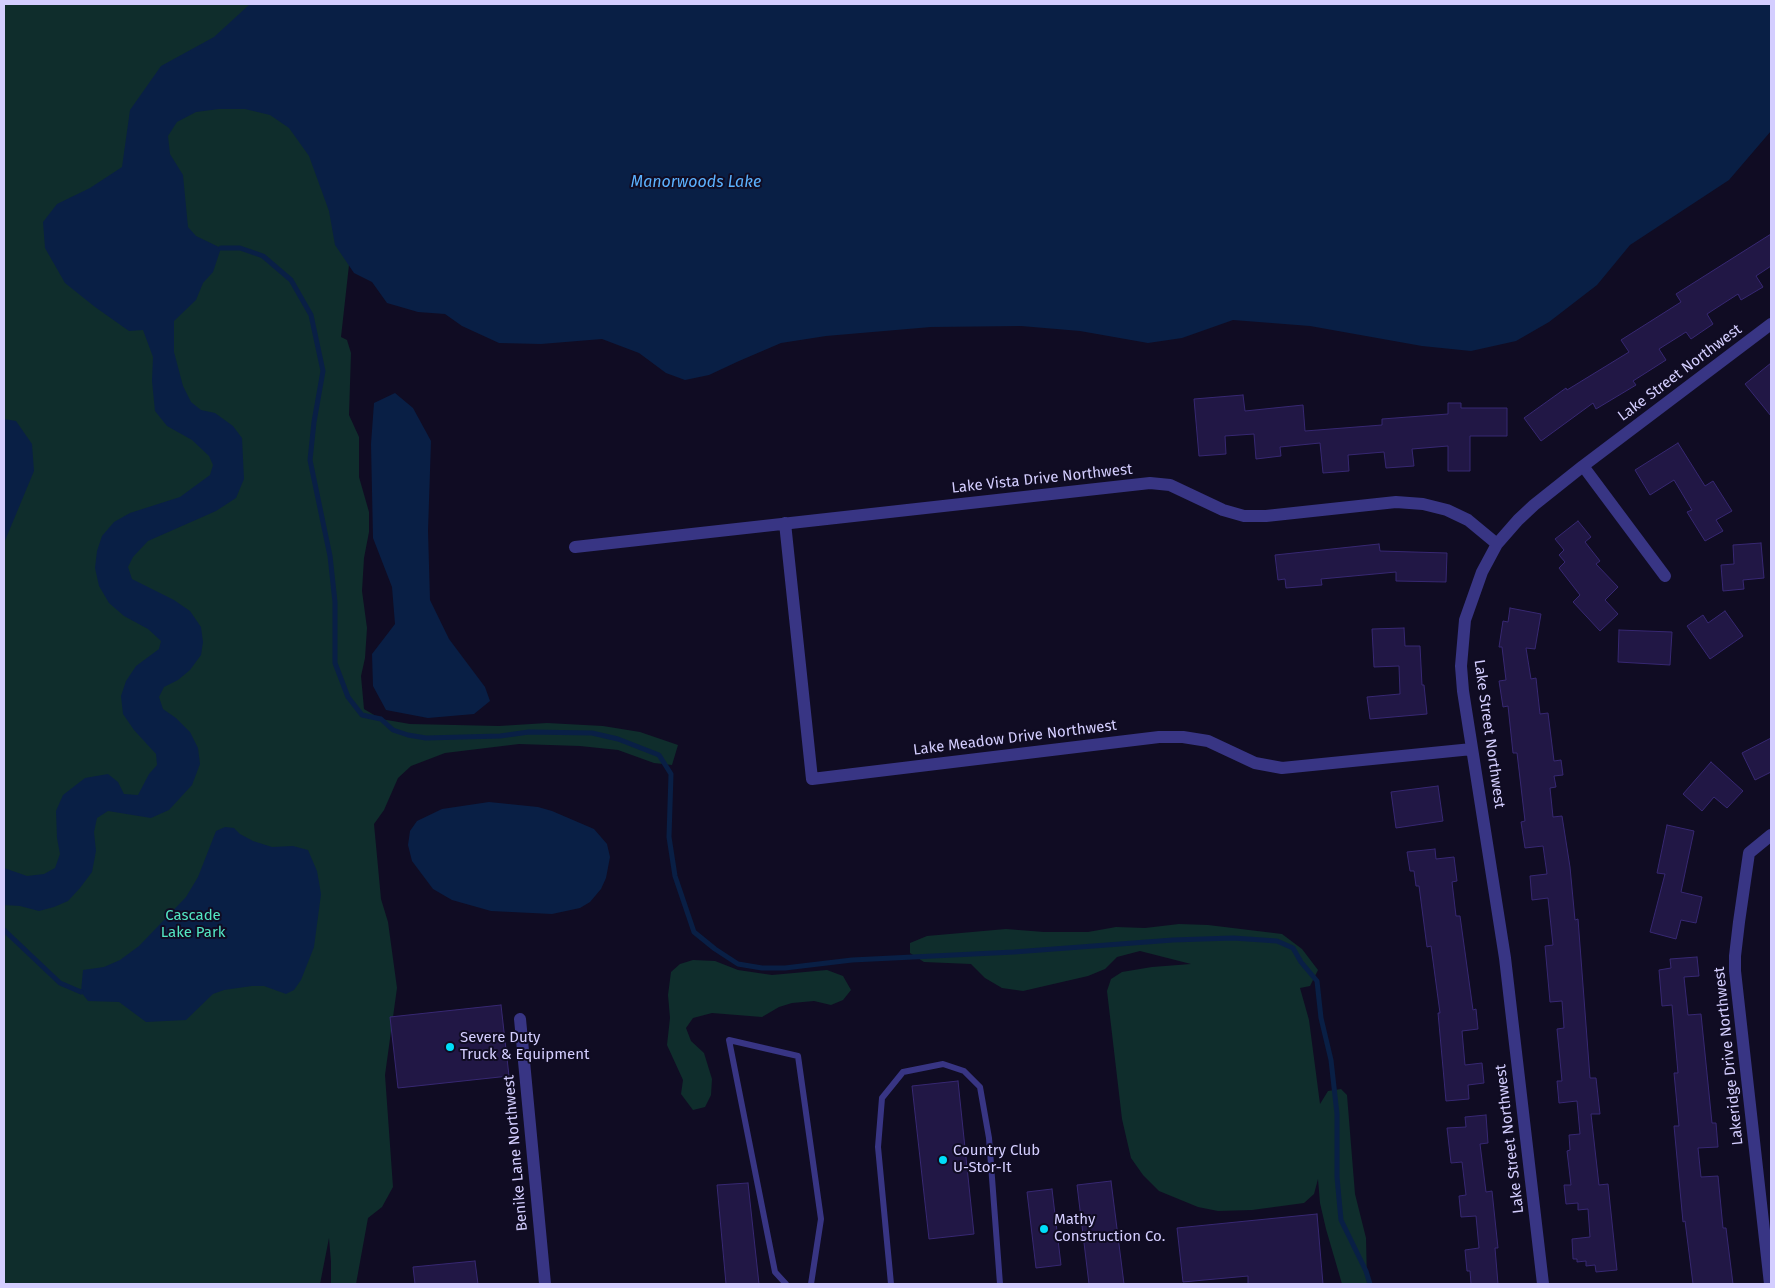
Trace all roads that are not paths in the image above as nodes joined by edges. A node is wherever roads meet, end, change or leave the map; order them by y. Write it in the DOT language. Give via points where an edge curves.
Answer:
graph roads {
  1 [pos="1771,324"];
  2 [pos="1584,466"];
  3 [pos="785,523"];
  4 [pos="1496,544"];
  5 [pos="575,546"];
  6 [pos="1664,576"];
  7 [pos="1472,749"];
  8 [pos="1771,835"];
  9 [pos="520,1020"];
  10 [pos="545,1284"];
  11 [pos="786,1284"];
  12 [pos="811,1284"];
  13 [pos="891,1284"];
  14 [pos="1000,1284"];
  15 [pos="1543,1284"];
  16 [pos="1770,1284"];
  1 -- 2 [label="street, Lake Street Northwest"];
  2 -- 4 [label="street, Lake Street Northwest" via="1534,505"];
  2 -- 6 [label="street"];
  3 -- 4 [label="street, Lake Vista Drive Northwest" via="1150,483 1170,485 1223,510 1244,516 1396,502 1423,504 1468,520"];
  3 -- 5 [label="street, Lake Vista Drive Northwest"];
  3 -- 7 [label="street, Lake Meadow Drive Northwest" via="812,779 1159,737 1208,741 1255,763 1282,768"];
  4 -- 7 [label="street, Lake Street Northwest" via="1474,592 1462,642 1463,691"];
  7 -- 15 [label="street, Lake Street Northwest" via="1505,958"];
  8 -- 16 [label="street, Lakeridge Drive Northwest" via="1749,853 1735,956"];
  9 -- 10 [label="street, Benike Lane Northwest"];
  11 -- 12 [label="lane" via="775,1272 729,1040 798,1056 821,1219"];
  13 -- 14 [label="lane" via="878,1147 882,1098 903,1072 943,1064 964,1071 980,1087 988,1138"];
}
